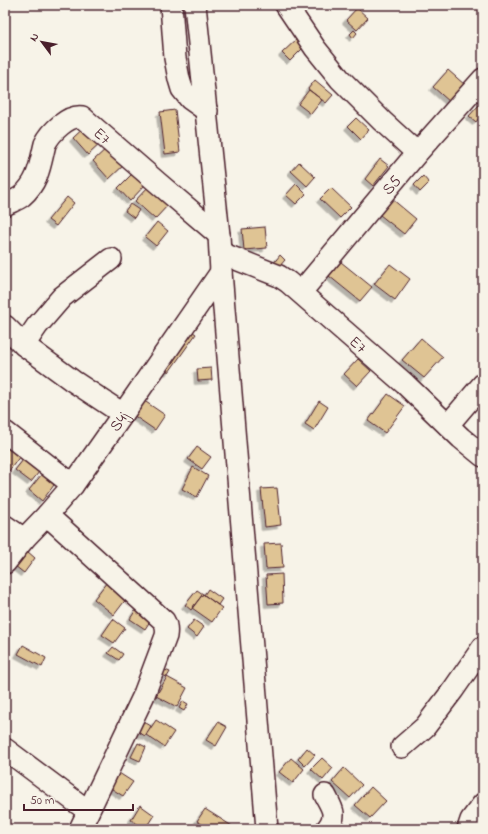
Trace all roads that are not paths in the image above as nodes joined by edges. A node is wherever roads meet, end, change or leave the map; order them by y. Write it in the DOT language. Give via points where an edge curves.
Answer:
graph roads {
  1 [pos="170,5"];
  2 [pos="196,5"];
  3 [pos="286,5"];
  4 [pos="483,79"];
  5 [pos="207,110"];
  6 [pos="417,153"];
  7 [pos="5,205"];
  8 [pos="220,253"];
  9 [pos="111,259"];
  10 [pos="300,292"];
  11 [pos="5,326"];
  12 [pos="24,345"];
  13 [pos="483,384"];
  14 [pos="123,414"];
  15 [pos="448,425"];
  16 [pos="5,432"];
  17 [pos="483,456"];
  18 [pos="72,485"];
  19 [pos="47,515"];
  20 [pos="5,526"];
  21 [pos="24,539"];
  22 [pos="5,563"];
  23 [pos="483,647"];
  24 [pos="402,747"];
  25 [pos="7,756"];
  26 [pos="325,795"];
  27 [pos="483,804"];
  28 [pos="84,820"];
  29 [pos="267,829"];
  30 [pos="327,829"];
  31 [pos="468,829"];
  1 -- 5 [label="street" via="175,58 182,89 190,99"];
  2 -- 5 [label="street"];
  3 -- 6 [label="street" via="340,80"];
  4 -- 6 [label="street, S5"];
  5 -- 8 [label="street"];
  6 -- 10 [label="street, S5"];
  7 -- 8 [label="street, E7" via="21,197 37,177 47,140 62,124 72,118 82,117 158,183"];
  8 -- 10 [label="street, E7" via="279,276"];
  8 -- 14 [label="street, S4j"];
  8 -- 29 [label="street"];
  9 -- 12 [label="street" via="62,297"];
  10 -- 15 [label="street, E7"];
  11 -- 12 [label="street"];
  12 -- 14 [label="street"];
  13 -- 15 [label="street"];
  14 -- 18 [label="street, S4j"];
  15 -- 17 [label="street, E7"];
  16 -- 18 [label="street"];
  18 -- 19 [label="street, S4j"];
  19 -- 21 [label="street, S4j"];
  19 -- 28 [label="street" via="164,621 167,629 142,697"];
  20 -- 21 [label="street"];
  21 -- 22 [label="street, S4j"];
  23 -- 24 [label="street" via="425,727"];
  25 -- 28 [label="street"];
  26 -- 30 [label="street" via="334,816"];
  27 -- 31 [label="street" via="471,820"];
}
